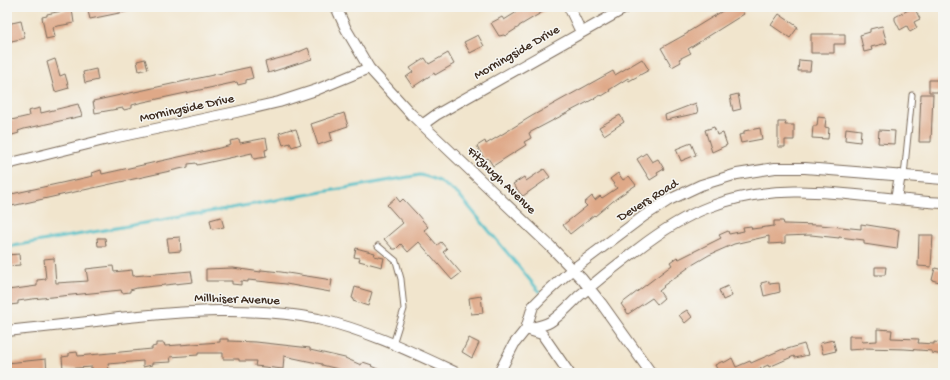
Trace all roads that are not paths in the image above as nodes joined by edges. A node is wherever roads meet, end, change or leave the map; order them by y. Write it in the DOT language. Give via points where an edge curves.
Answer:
graph roads {
  1 [pos="336,7"];
  2 [pos="569,7"];
  3 [pos="627,7"];
  4 [pos="581,32"];
  5 [pos="369,68"];
  6 [pos="912,95"];
  7 [pos="422,125"];
  8 [pos="7,164"];
  9 [pos="902,176"];
  10 [pos="943,179"];
  11 [pos="896,199"];
  12 [pos="943,203"];
  13 [pos="378,246"];
  14 [pos="573,270"];
  15 [pos="589,288"];
  16 [pos="526,330"];
  17 [pos="7,331"];
  18 [pos="394,344"];
  19 [pos="457,373"];
  20 [pos="499,373"];
  21 [pos="569,373"];
  22 [pos="651,373"];
  1 -- 5 [label="street, Fitzhugh Avenue"];
  2 -- 4 [label="street"];
  3 -- 4 [label="street, Morningside Drive"];
  4 -- 7 [label="street, Morningside Drive"];
  5 -- 7 [label="street, Fitzhugh Avenue"];
  5 -- 8 [label="street, Morningside Drive" via="279,102"];
  6 -- 9 [label="lane"];
  7 -- 14 [label="street, Fitzhugh Avenue"];
  9 -- 10 [label="street, Devers Road"];
  9 -- 11 [label="street"];
  9 -- 14 [label="street, Devers Road" via="805,168 763,170 724,177 669,200"];
  11 -- 12 [label="street"];
  11 -- 15 [label="street" via="803,191 753,194 729,200 688,216 662,231"];
  13 -- 18 [label="lane" via="396,261 401,279 404,309"];
  14 -- 15 [label="street, Fitzhugh Avenue"];
  14 -- 16 [label="street, Devers Road" via="533,306"];
  15 -- 16 [label="street" via="549,323"];
  15 -- 22 [label="street, Fitzhugh Avenue"];
  16 -- 20 [label="street, Devers Road" via="514,344"];
  16 -- 21 [label="street" via="542,334"];
  17 -- 18 [label="street, Millhiser Avenue" via="188,312 240,311 318,319 364,332"];
  18 -- 19 [label="street, Millhiser Avenue"];
}
